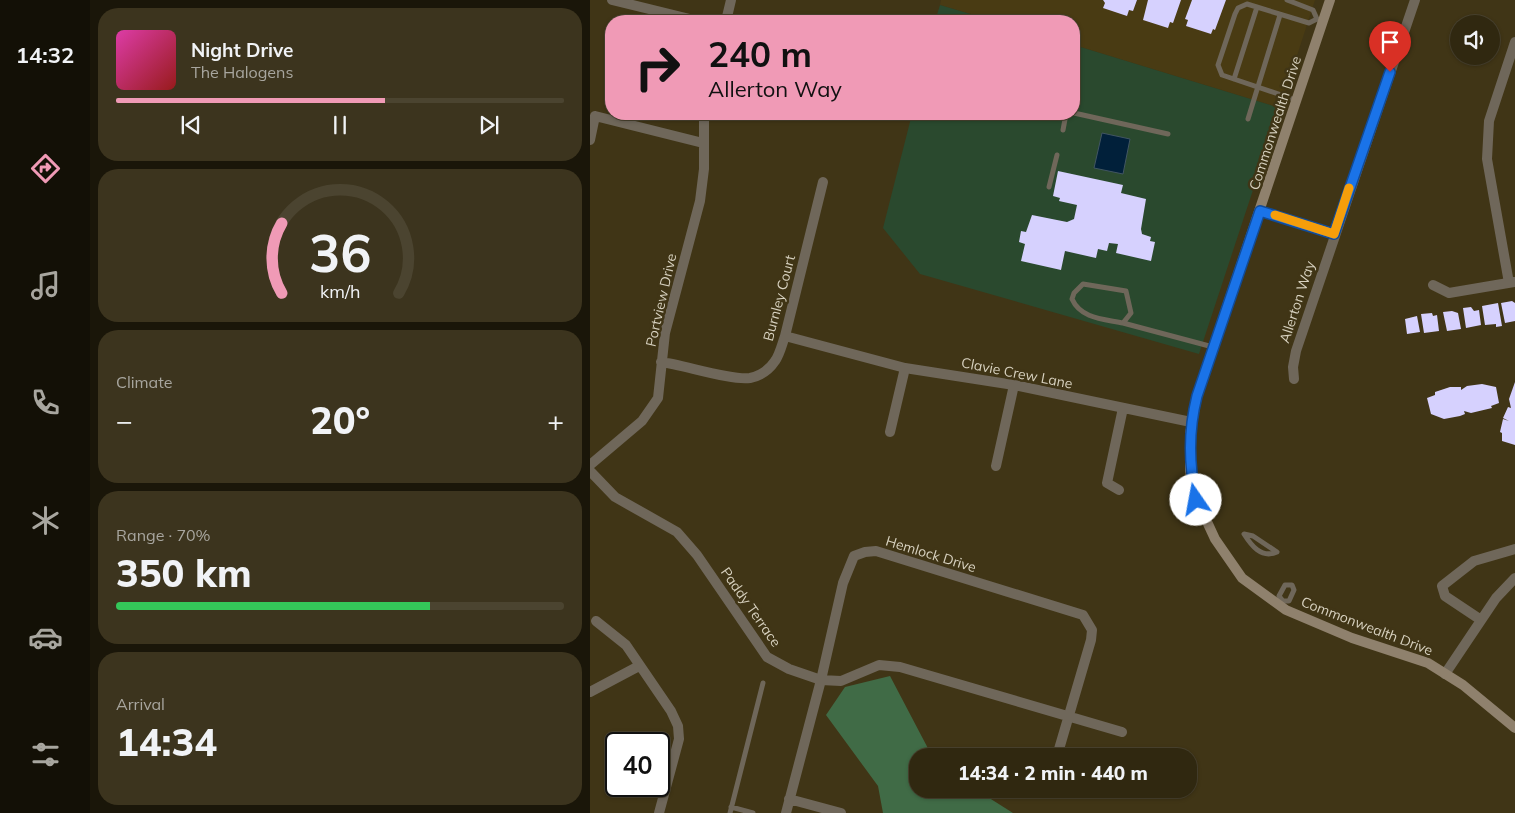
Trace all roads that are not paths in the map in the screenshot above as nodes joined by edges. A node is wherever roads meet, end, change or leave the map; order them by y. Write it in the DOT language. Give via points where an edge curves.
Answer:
graph roads {
  1 [pos="612,0"];
  2 [pos="731,0"];
  3 [pos="1287,0"];
  4 [pos="1330,0"];
  5 [pos="1415,0"];
  6 [pos="1257,7"];
  7 [pos="673,15"];
  8 [pos="727,15"];
  9 [pos="1280,15"];
  10 [pos="1320,20"];
  11 [pos="1515,42"];
  12 [pos="1234,78"];
  13 [pos="1257,87"];
  14 [pos="1297,100"];
  15 [pos="1080,114"];
  16 [pos="605,118"];
  17 [pos="1248,119"];
  18 [pos="611,120"];
  19 [pos="704,120"];
  20 [pos="1065,120"];
  21 [pos="1063,130"];
  22 [pos="1168,134"];
  23 [pos="590,140"];
  24 [pos="703,143"];
  25 [pos="1057,155"];
  26 [pos="823,182"];
  27 [pos="1050,187"];
  28 [pos="1260,211"];
  29 [pos="1334,234"];
  30 [pos="1512,282"];
  31 [pos="1433,285"];
  32 [pos="1123,323"];
  33 [pos="785,336"];
  34 [pos="1213,347"];
  35 [pos="661,362"];
  36 [pos="905,368"];
  37 [pos="1294,379"];
  38 [pos="1014,385"];
  39 [pos="1123,408"];
  40 [pos="1191,422"];
  41 [pos="890,432"];
  42 [pos="590,465"];
  43 [pos="996,466"];
  44 [pos="590,471"];
  45 [pos="1119,490"];
  46 [pos="1515,549"];
  47 [pos="1277,552"];
  48 [pos="1515,578"];
  49 [pos="596,620"];
  50 [pos="1481,620"];
  51 [pos="639,666"];
  52 [pos="1445,674"];
  53 [pos="821,680"];
  54 [pos="763,683"];
  55 [pos="590,692"];
  56 [pos="1068,717"];
  57 [pos="1515,728"];
  58 [pos="1122,732"];
  59 [pos="1059,748"];
  60 [pos="789,799"];
  61 [pos="730,810"];
  62 [pos="659,813"];
  63 [pos="753,813"];
  64 [pos="786,813"];
  65 [pos="841,813"];
  1 -- 7 [label="street"];
  2 -- 8 [label="street"];
  3 -- 10 [label="lane" via="1313,10"];
  4 -- 10 [label="street, Commonwealth Drive"];
  5 -- 29 [label="street, Allerton Way"];
  6 -- 9 [label="lane"];
  6 -- 12 [label="lane"];
  6 -- 12 [label="lane" via="1247,4 1238,8 1220,56 1218,65 1222,75"];
  9 -- 10 [label="lane" via="1309,23"];
  9 -- 13 [label="lane"];
  10 -- 14 [label="street, Commonwealth Drive"];
  11 -- 30 [label="street" via="1489,121 1487,159"];
  12 -- 13 [label="lane"];
  13 -- 14 [label="lane"];
  13 -- 17 [label="lane"];
  14 -- 28 [label="street, Commonwealth Drive"];
  15 -- 22 [label="lane"];
  16 -- 23 [label="street" via="595,116"];
  18 -- 24 [label="street"];
  19 -- 24 [label="street, Portview Drive"];
  20 -- 21 [label="lane"];
  24 -- 35 [label="street, Portview Drive" via="700,201 665,333"];
  25 -- 27 [label="lane"];
  26 -- 33 [label="street, Burnley Court"];
  28 -- 29 [label="street"];
  28 -- 34 [label="street, Commonwealth Drive"];
  29 -- 37 [label="street, Allerton Way" via="1296,351"];
  30 -- 31 [label="street" via="1449,293"];
  32 -- 32 [label="lane" via="1084,314 1076,309 1072,299 1074,293 1083,284 1126,291 1131,313"];
  32 -- 34 [label="lane"];
  33 -- 35 [label="street, Burnley Court" via="776,360 760,375 751,378 741,379"];
  33 -- 36 [label="street, Clavie Crew Lane"];
  34 -- 40 [label="street, Commonwealth Drive"];
  35 -- 42 [label="street, Portview Drive" via="658,398 652,410"];
  36 -- 38 [label="street, Clavie Crew Lane"];
  36 -- 41 [label="street"];
  38 -- 39 [label="street, Clavie Crew Lane"];
  38 -- 43 [label="street"];
  39 -- 40 [label="street, Clavie Crew Lane"];
  39 -- 45 [label="street" via="1107,482"];
  40 -- 52 [label="street, Commonwealth Drive" via="1190,471 1200,508 1215,539 1242,578 1282,604 1352,638 1428,663"];
  44 -- 53 [label="street, Paddy Terrace" via="615,497 677,532 698,555 767,657"];
  46 -- 50 [label="street" via="1468,563 1442,586 1445,596"];
  47 -- 47 [label="lane" via="1253,536 1244,534 1253,548 1264,553"];
  48 -- 50 [label="street"];
  49 -- 51 [label="street" via="626,645"];
  50 -- 52 [label="street"];
  51 -- 55 [label="street"];
  51 -- 62 [label="street" via="678,726 679,739"];
  52 -- 57 [label="street, Commonwealth Drive"];
  53 -- 56 [label="street, Paddy Terrace" via="841,681 879,665 900,667"];
  53 -- 56 [label="street, Hemlock Drive" via="850,562 854,556 876,552 1084,616 1092,630 1091,640"];
  53 -- 60 [label="street, Hemlock Drive"];
  54 -- 61 [label="lane"];
  56 -- 58 [label="street, Paddy Terrace"];
  56 -- 59 [label="street, Hemlock Drive"];
  60 -- 64 [label="street, Hemlock Drive"];
  60 -- 65 [label="street"];
  61 -- 63 [label="lane"];
}
